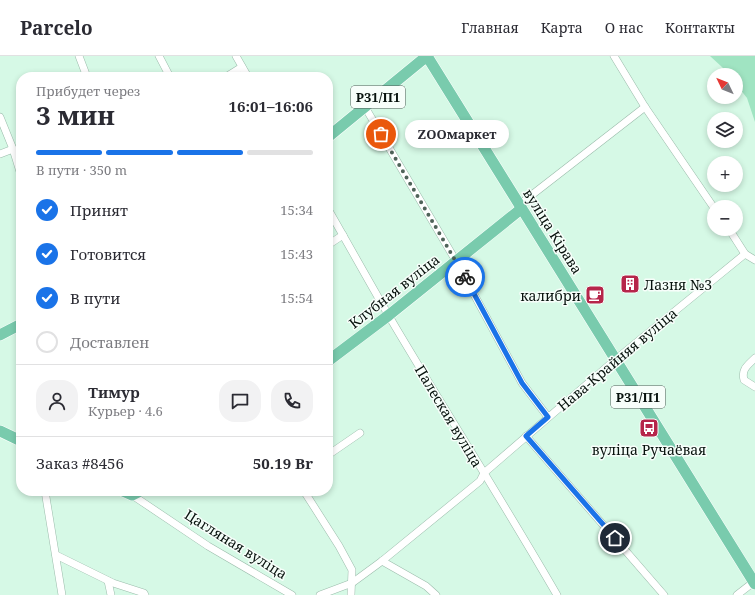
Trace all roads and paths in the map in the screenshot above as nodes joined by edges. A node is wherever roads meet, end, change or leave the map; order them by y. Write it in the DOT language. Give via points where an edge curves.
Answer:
graph roads {
  1 [pos="79,56"];
  2 [pos="159,56"];
  3 [pos="236,56"];
  4 [pos="428,56"];
  5 [pos="614,56"];
  6 [pos="242,67"];
  7 [pos="85,72"];
  8 [pos="167,72"];
  9 [pos="234,72"];
  10 [pos="245,72"];
  11 [pos="365,107"];
  12 [pos="646,107"];
  13 [pos="0,117"];
  14 [pos="333,133"];
  15 [pos="13,149"];
  16 [pos="0,154"];
  17 [pos="16,159"];
  18 [pos="709,200"];
  19 [pos="521,209"];
  20 [pos="333,218"];
  21 [pos="343,235"];
  22 [pos="733,236"];
  23 [pos="333,242"];
  24 [pos="745,254"];
  25 [pos="755,260"];
  26 [pos="456,261"];
  27 [pos="389,315"];
  28 [pos="16,327"];
  29 [pos="0,335"];
  30 [pos="333,357"];
  31 [pos="755,358"];
  32 [pos="615,360"];
  33 [pos="755,386"];
  34 [pos="548,417"];
  35 [pos="0,431"];
  36 [pos="360,433"];
  37 [pos="526,436"];
  38 [pos="16,439"];
  39 [pos="333,452"];
  40 [pos="484,474"];
  41 [pos="46,496"];
  42 [pos="138,496"];
  43 [pos="307,496"];
  44 [pos="56,555"];
  45 [pos="382,561"];
  46 [pos="108,581"];
  47 [pos="755,582"];
  48 [pos="352,583"];
  49 [pos="62,595"];
  50 [pos="111,595"];
  51 [pos="145,595"];
  52 [pos="292,595"];
  53 [pos="320,595"];
  54 [pos="352,595"];
  55 [pos="436,595"];
  56 [pos="557,595"];
  57 [pos="664,595"];
  58 [pos="737,595"];
  1 -- 7 [label="street"];
  2 -- 8 [label="street"];
  3 -- 6 [label="street"];
  4 -- 11 [label="main road, Р31/П1"];
  4 -- 19 [label="main road, вуліца Кірава / Р31/П1"];
  5 -- 12 [label="street"];
  6 -- 9 [label="street"];
  6 -- 10 [label="street"];
  11 -- 14 [label="main road, Р31/П1"];
  11 -- 26 [label="street"];
  12 -- 18 [label="street"];
  12 -- 19 [label="street, Клубная вуліца" via="524,201"];
  13 -- 15 [label="street"];
  15 -- 16 [label="street"];
  15 -- 17 [label="street"];
  19 -- 26 [label="main road, Клубная вуліца"];
  19 -- 32 [label="main road, вуліца Кірава / Р31/П1"];
  20 -- 21 [label="street, Палеская вуліца"];
  21 -- 23 [label="street"];
  21 -- 27 [label="street, Палеская вуліца"];
  22 -- 24 [label="street"];
  24 -- 25 [label="street"];
  24 -- 32 [label="street, Нава-Крайняя вуліца"];
  26 -- 27 [label="main road, Клубная вуліца"];
  26 -- 34 [label="street" via="522,383"];
  27 -- 30 [label="main road, Клубная вуліца"];
  27 -- 40 [label="street, Палеская вуліца"];
  28 -- 29 [label="main road"];
  31 -- 33 [label="street" via="745,368 743,376 744,380"];
  32 -- 34 [label="street, Нава-Крайняя вуліца"];
  32 -- 47 [label="main road, вуліца Кірава / Р31/П1"];
  34 -- 37 [label="street, Нава-Крайняя вуліца"];
  35 -- 38 [label="main road"];
  36 -- 39 [label="street"];
  37 -- 40 [label="street, Нава-Крайняя вуліца"];
  37 -- 57 [label="street"];
  40 -- 45 [label="street, Нава-Крайняя вуліца" via="480,481"];
  40 -- 56 [label="street, Палеская вуліца"];
  41 -- 44 [label="street"];
  42 -- 52 [label="street, Цагляная вуліца" via="208,546"];
  43 -- 48 [label="street" via="352,570"];
  44 -- 46 [label="street"];
  44 -- 49 [label="street"];
  45 -- 48 [label="street, Нава-Крайняя вуліца"];
  45 -- 55 [label="street" via="426,586"];
  46 -- 50 [label="street"];
  46 -- 51 [label="street"];
  47 -- 58 [label="street"];
  48 -- 53 [label="street, Нава-Крайняя вуліца"];
  48 -- 54 [label="street"];
}
